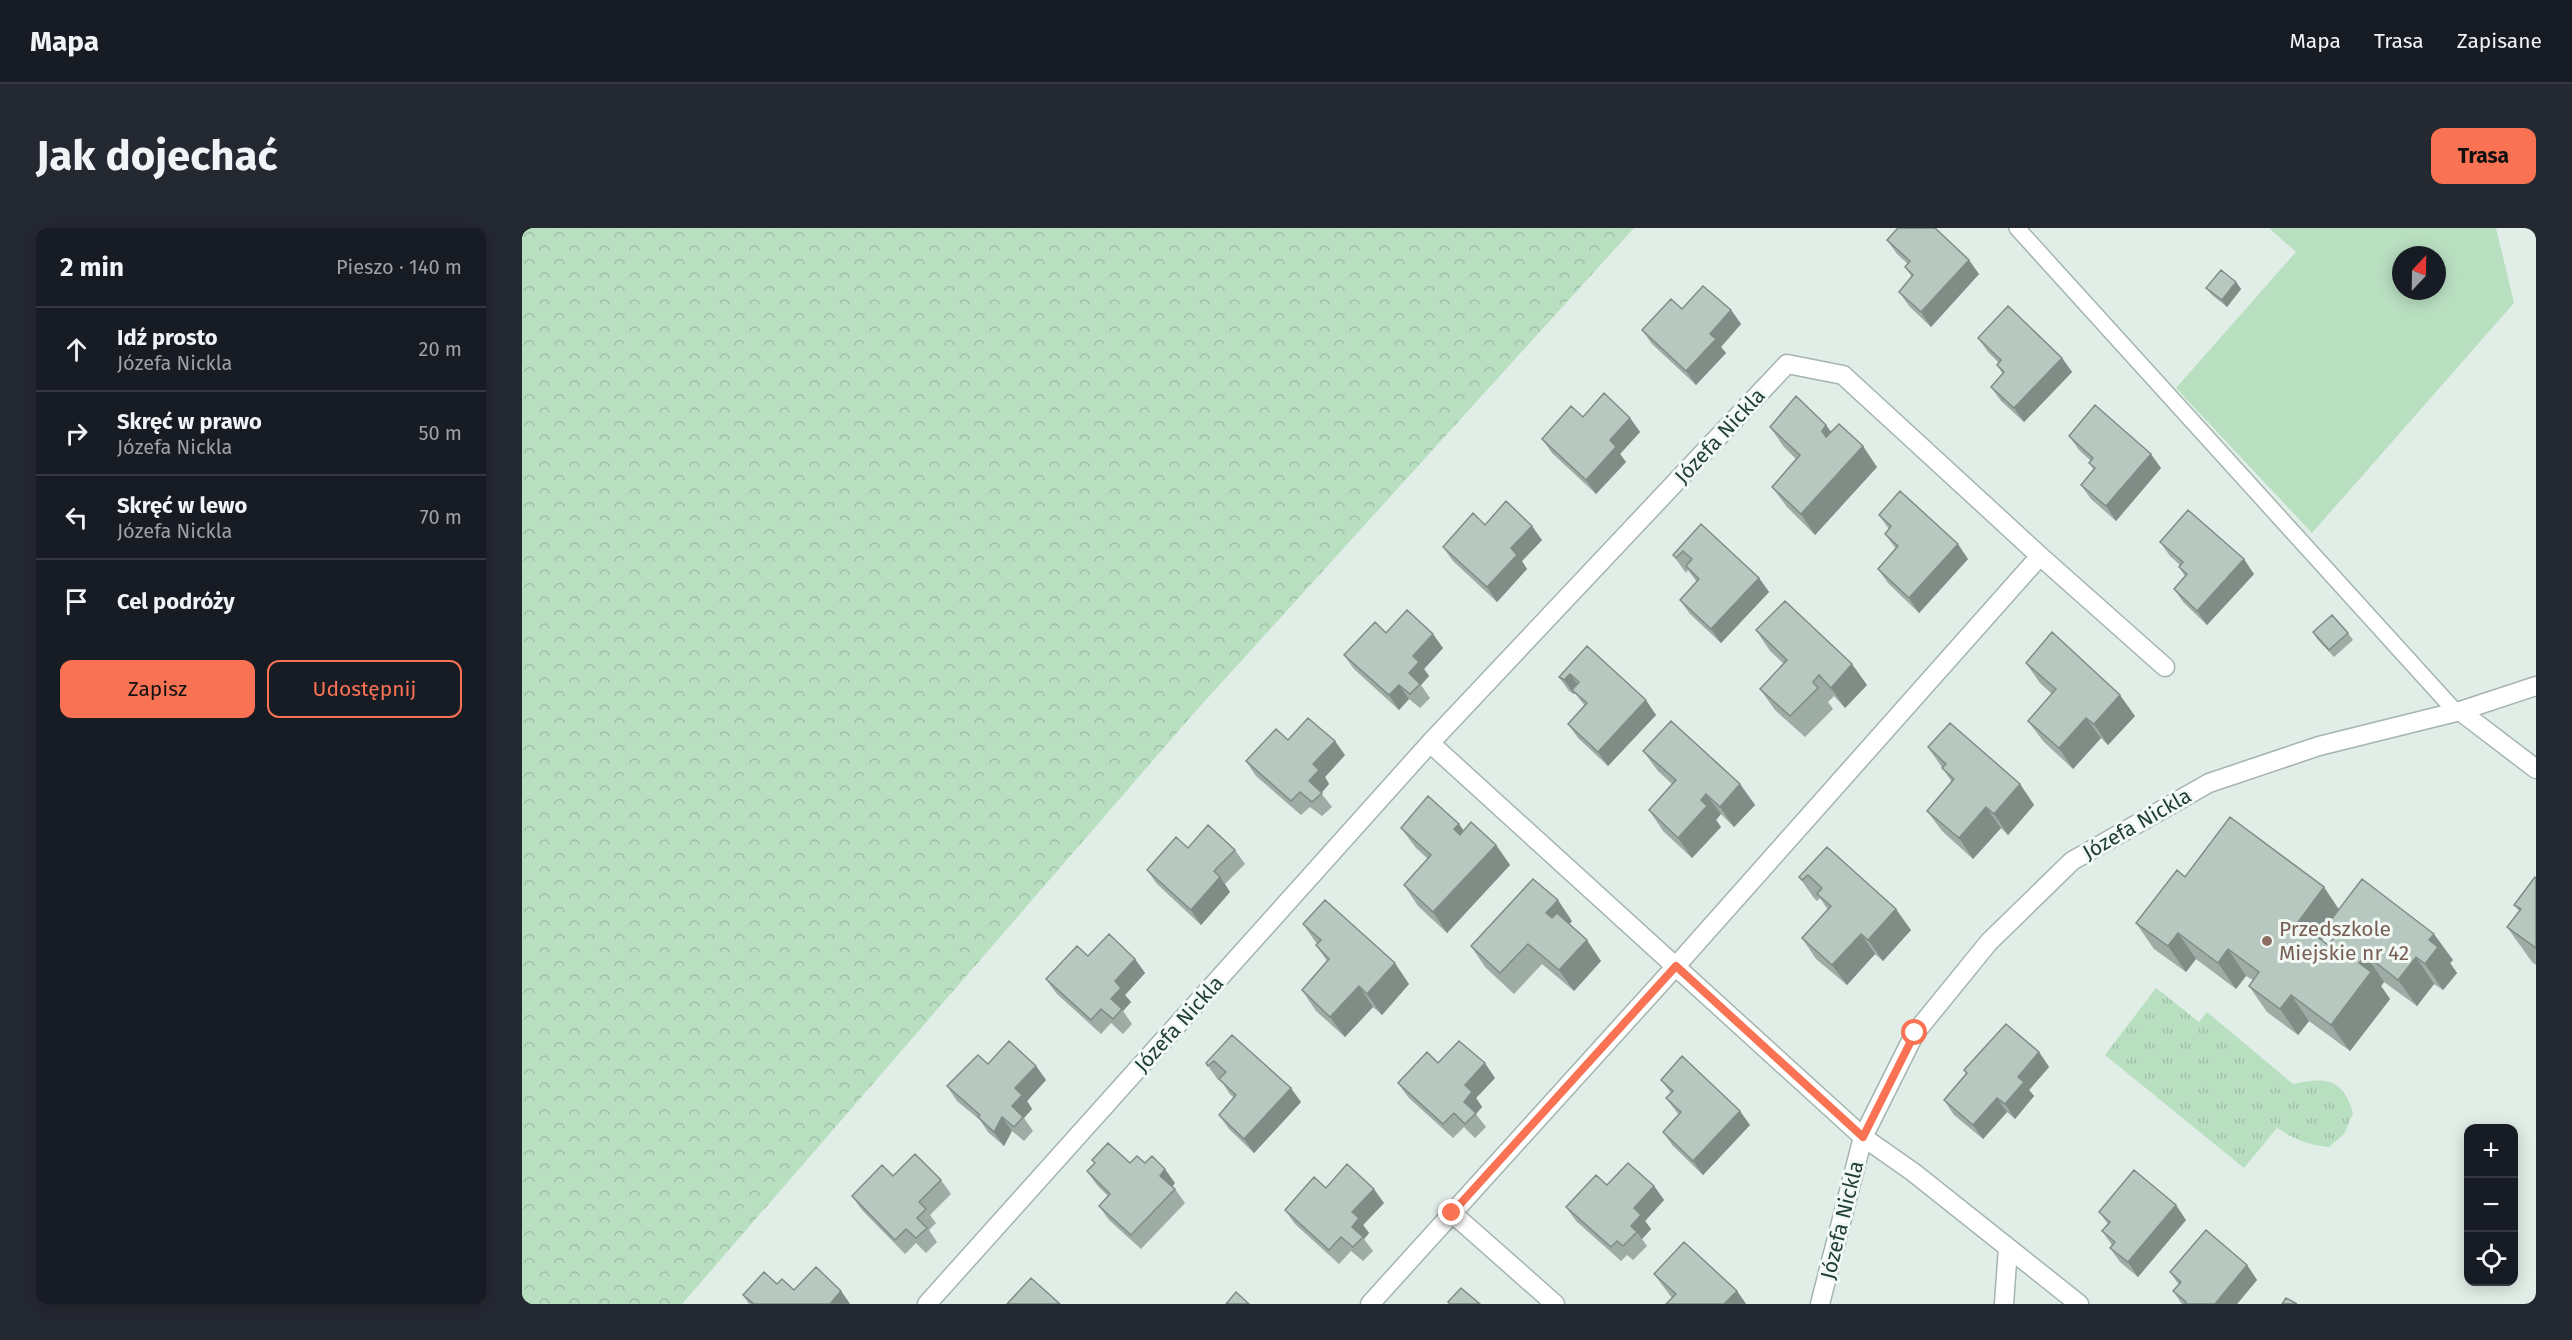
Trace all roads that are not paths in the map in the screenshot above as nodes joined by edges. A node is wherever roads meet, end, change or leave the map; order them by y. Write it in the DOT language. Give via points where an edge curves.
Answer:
graph roads {
  1 [pos="2017,228"];
  2 [pos="2040,556"];
  3 [pos="2165,667"];
  4 [pos="2536,686"];
  5 [pos="2458,711"];
  6 [pos="1430,743"];
  7 [pos="2536,769"];
  8 [pos="1676,966"];
  9 [pos="1863,1137"];
  10 [pos="1452,1213"];
  11 [pos="2008,1248"];
  12 [pos="927,1304"];
  13 [pos="1370,1304"];
  14 [pos="1555,1304"];
  15 [pos="1820,1304"];
  16 [pos="2004,1304"];
  17 [pos="2079,1304"];
  1 -- 5 [label="lane"];
  2 -- 3 [label="street, Józefa Nickla"];
  2 -- 6 [label="street, Józefa Nickla" via="1844,375 1787,364"];
  2 -- 8 [label="street"];
  4 -- 5 [label="street, Józefa Nickla"];
  5 -- 7 [label="street"];
  5 -- 9 [label="street, Józefa Nickla" via="2319,746 2209,783 2072,861 1989,942 1915,1033"];
  6 -- 8 [label="street, Józefa Nickla"];
  6 -- 12 [label="street, Józefa Nickla"];
  8 -- 9 [label="street, Józefa Nickla"];
  8 -- 10 [label="street"];
  9 -- 11 [label="street, Józefa Nickla"];
  9 -- 15 [label="street, Józefa Nickla"];
  10 -- 13 [label="street"];
  10 -- 14 [label="street"];
  11 -- 16 [label="street"];
  11 -- 17 [label="street, Józefa Nickla"];
}
